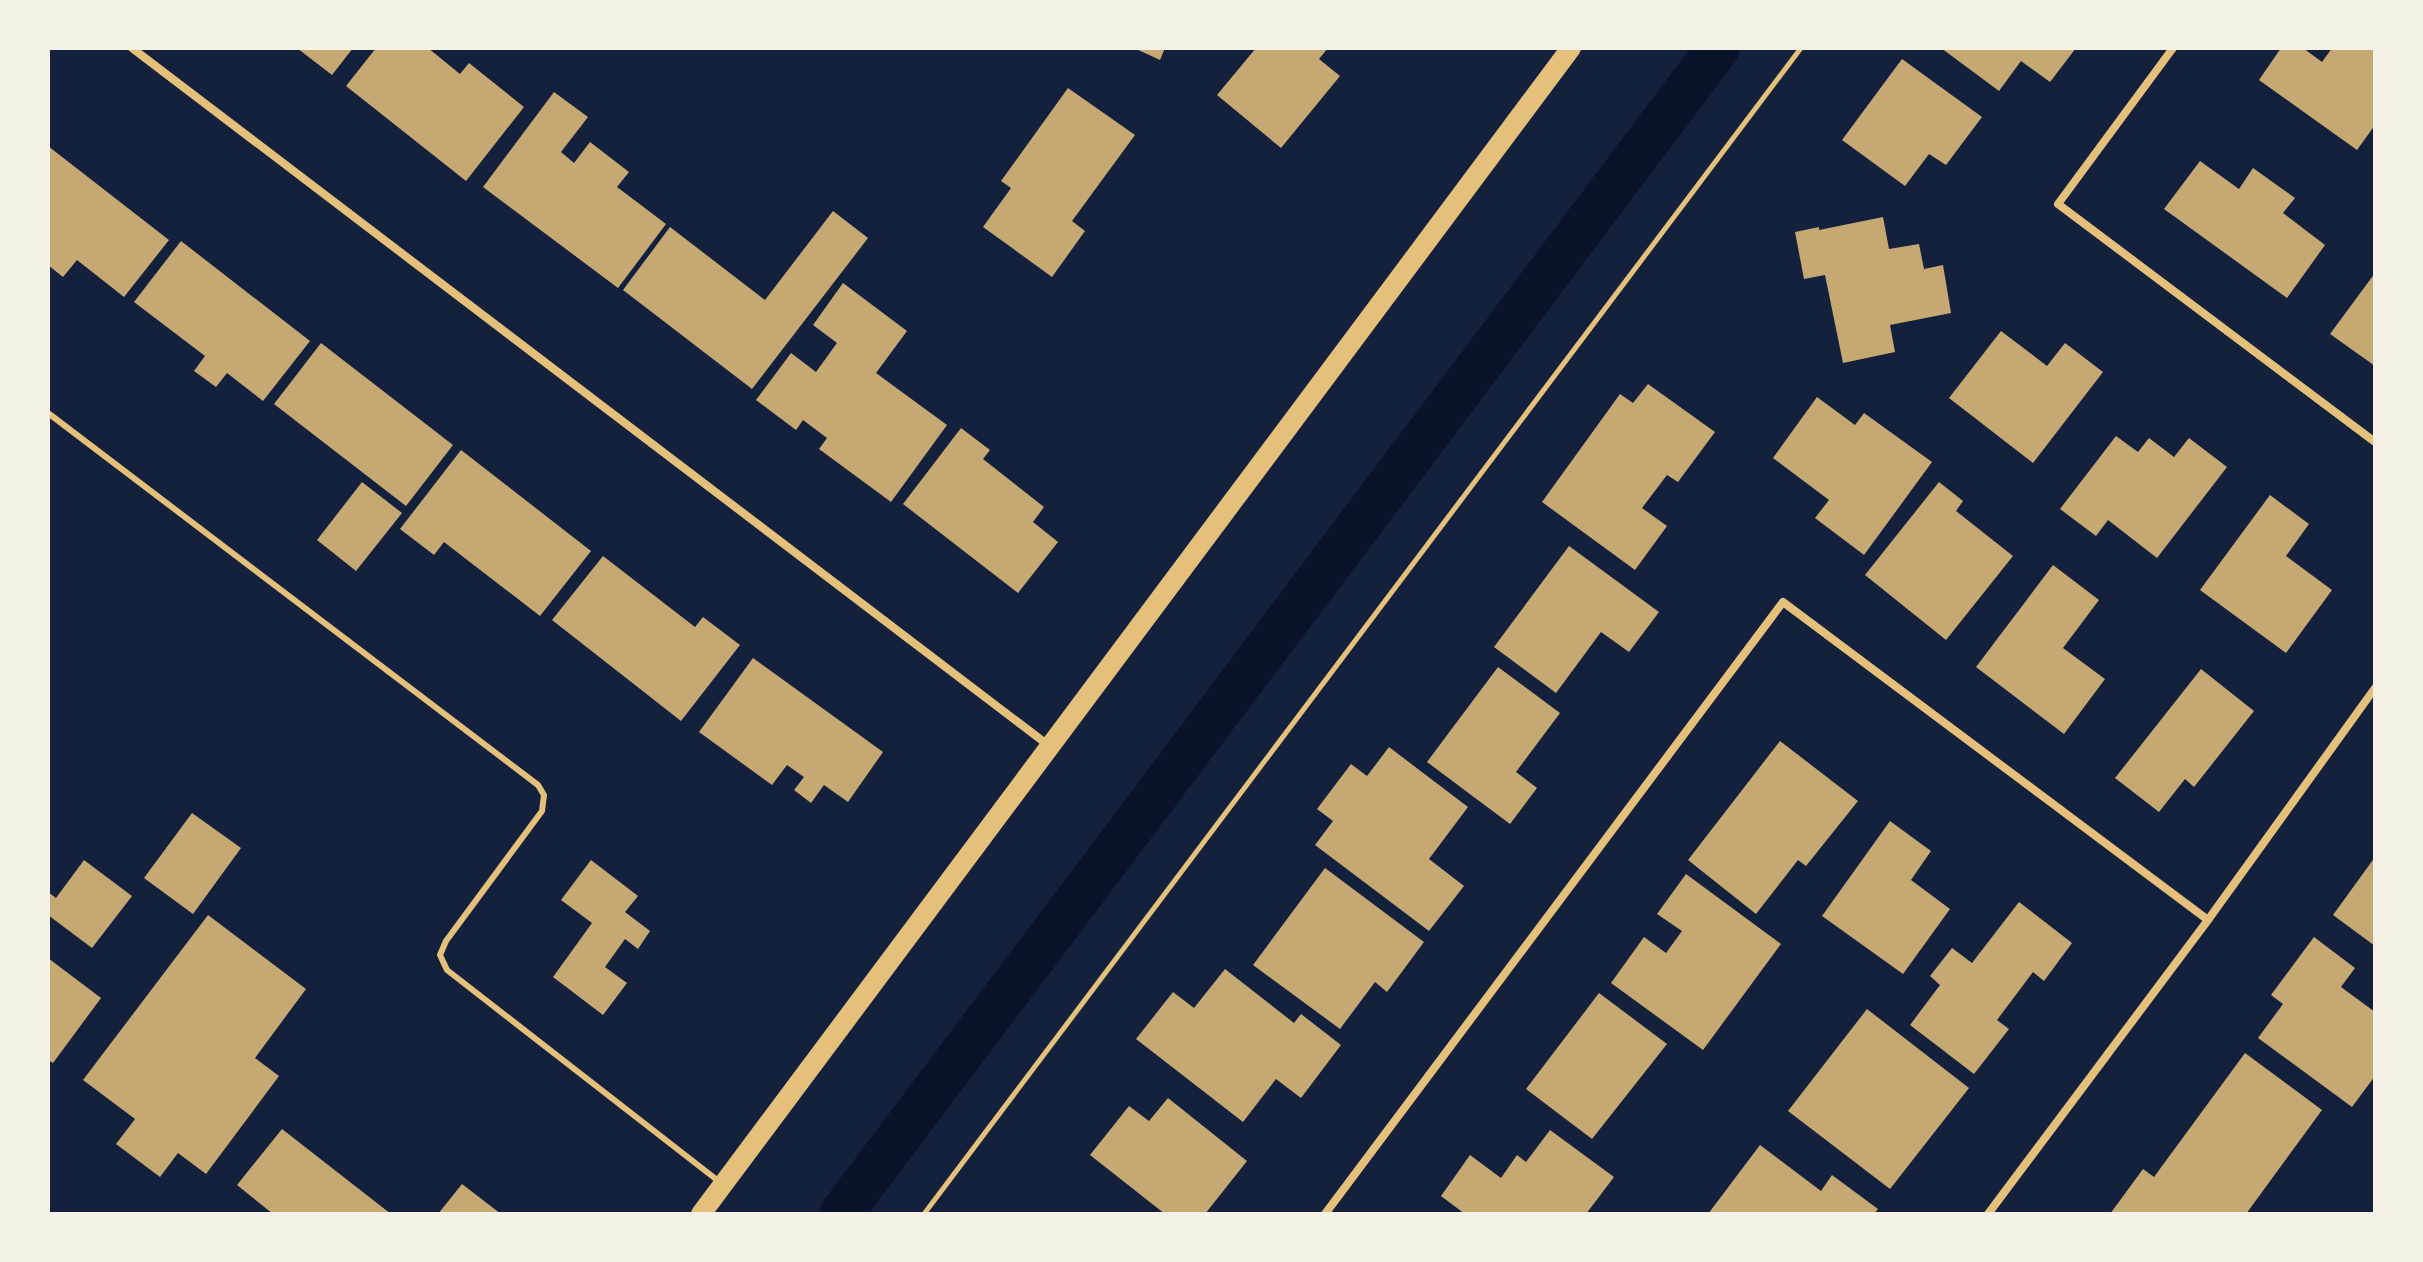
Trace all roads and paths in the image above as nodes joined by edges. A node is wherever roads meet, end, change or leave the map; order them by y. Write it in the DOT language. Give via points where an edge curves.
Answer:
graph roads {
  1 [pos="132,48"];
  2 [pos="1571,48"];
  3 [pos="1801,48"];
  4 [pos="2173,48"];
  5 [pos="48,413"];
  6 [pos="2375,442"];
  7 [pos="2375,688"];
  8 [pos="1050,747"];
  9 [pos="2208,920"];
  10 [pos="723,1185"];
  11 [pos="701,1214"];
  12 [pos="924,1214"];
  13 [pos="1325,1214"];
  14 [pos="1988,1214"];
  1 -- 8 [label="street"];
  2 -- 8 [label="main road"];
  3 -- 12 [label="path"];
  4 -- 6 [label="street" via="2058,204"];
  5 -- 10 [label="lane" via="538,785 544,795 542,811 440,955 447,970"];
  7 -- 9 [label="street"];
  8 -- 10 [label="main road"];
  9 -- 13 [label="street" via="1783,602"];
  9 -- 14 [label="street"];
  10 -- 11 [label="main road"];
}
